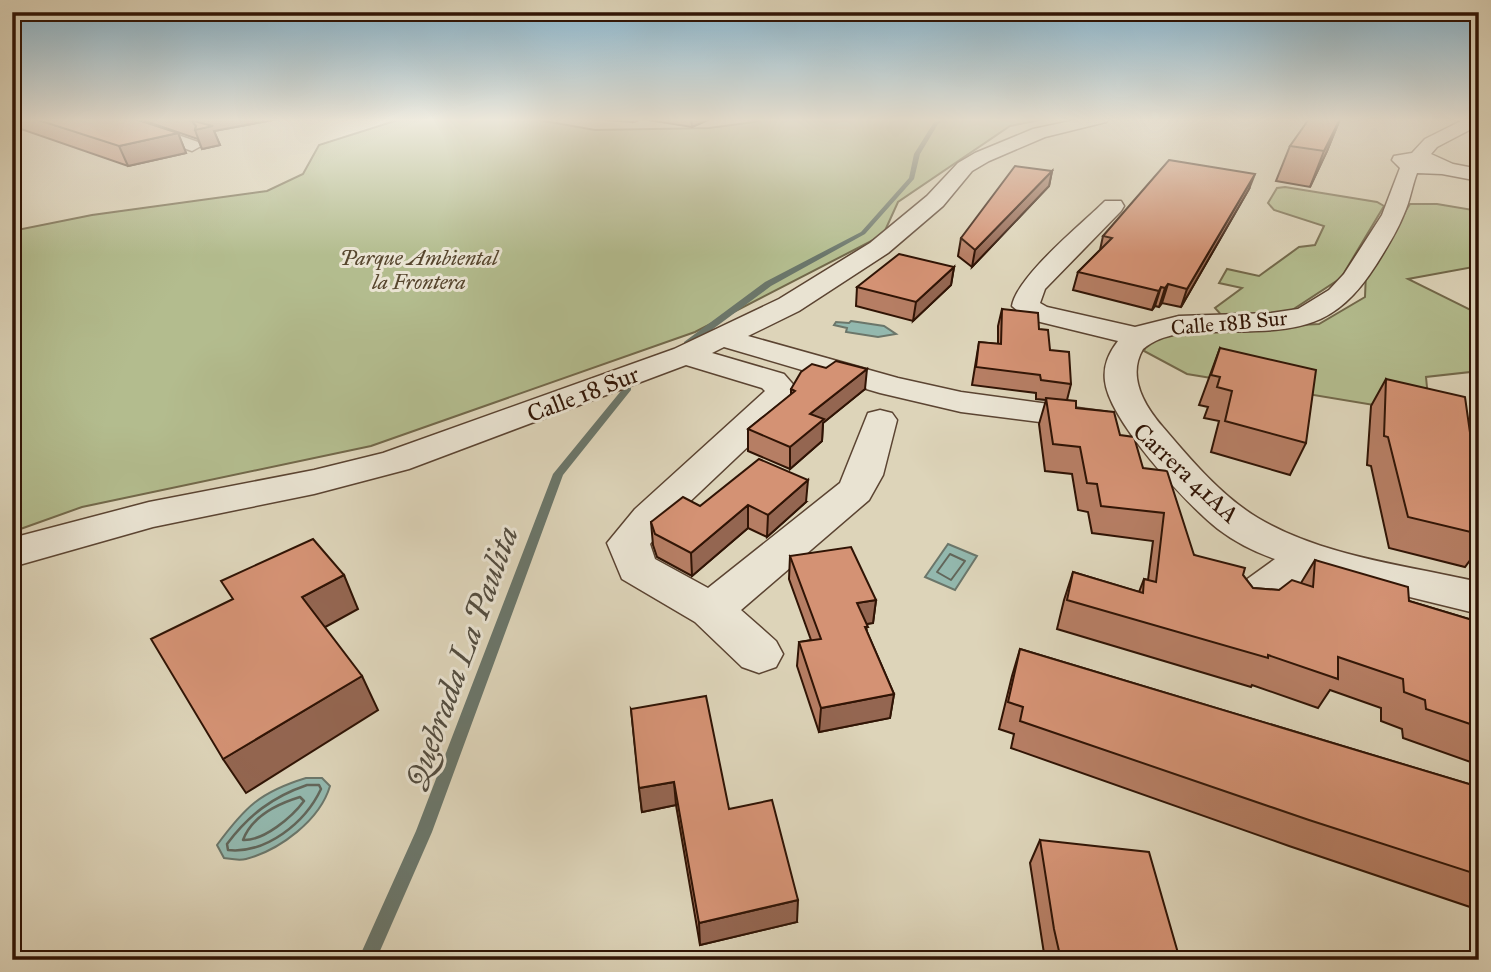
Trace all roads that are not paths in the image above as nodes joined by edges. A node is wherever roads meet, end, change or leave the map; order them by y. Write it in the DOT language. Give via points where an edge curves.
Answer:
graph roads {
  1 [pos="969,164"];
  2 [pos="1413,164"];
  3 [pos="1444,164"];
  4 [pos="1479,175"];
  5 [pos="1113,206"];
  6 [pos="1139,337"];
  7 [pos="724,338"];
  8 [pos="685,355"];
  9 [pos="1136,419"];
  10 [pos="880,420"];
  11 [pos="12,553"];
  12 [pos="1311,557"];
  13 [pos="1479,597"];
  14 [pos="1254,602"];
  15 [pos="711,610"];
  16 [pos="759,654"];
  1 -- 7 [label="street, Calle 18 Sur" via="879,248 789,305"];
  2 -- 6 [label="street, Calle 18B Sur" via="1393,214 1353,282 1332,304 1279,321 1191,324"];
  3 -- 4 [label="street" via="1443,168"];
  5 -- 6 [label="street" via="1033,286 1026,306 1038,313"];
  6 -- 9 [label="street, Calle 18B Sur" via="1125,353 1119,384"];
  7 -- 8 [label="street, Calle 18 Sur"];
  7 -- 9 [label="street, Carrera 41AA" via="961,401 1082,419"];
  8 -- 11 [label="street, Calle 18 Sur" via="396,461 149,515"];
  8 -- 15 [label="street" via="773,381 782,390 779,399 649,518 628,543 637,568"];
  9 -- 12 [label="street, Carrera 41AA" via="1220,509 1253,533"];
  10 -- 15 [label="street" via="855,491"];
  12 -- 13 [label="street, Carrera 41AA"];
  12 -- 14 [label="street" via="1274,580"];
  15 -- 16 [label="street"];
}
